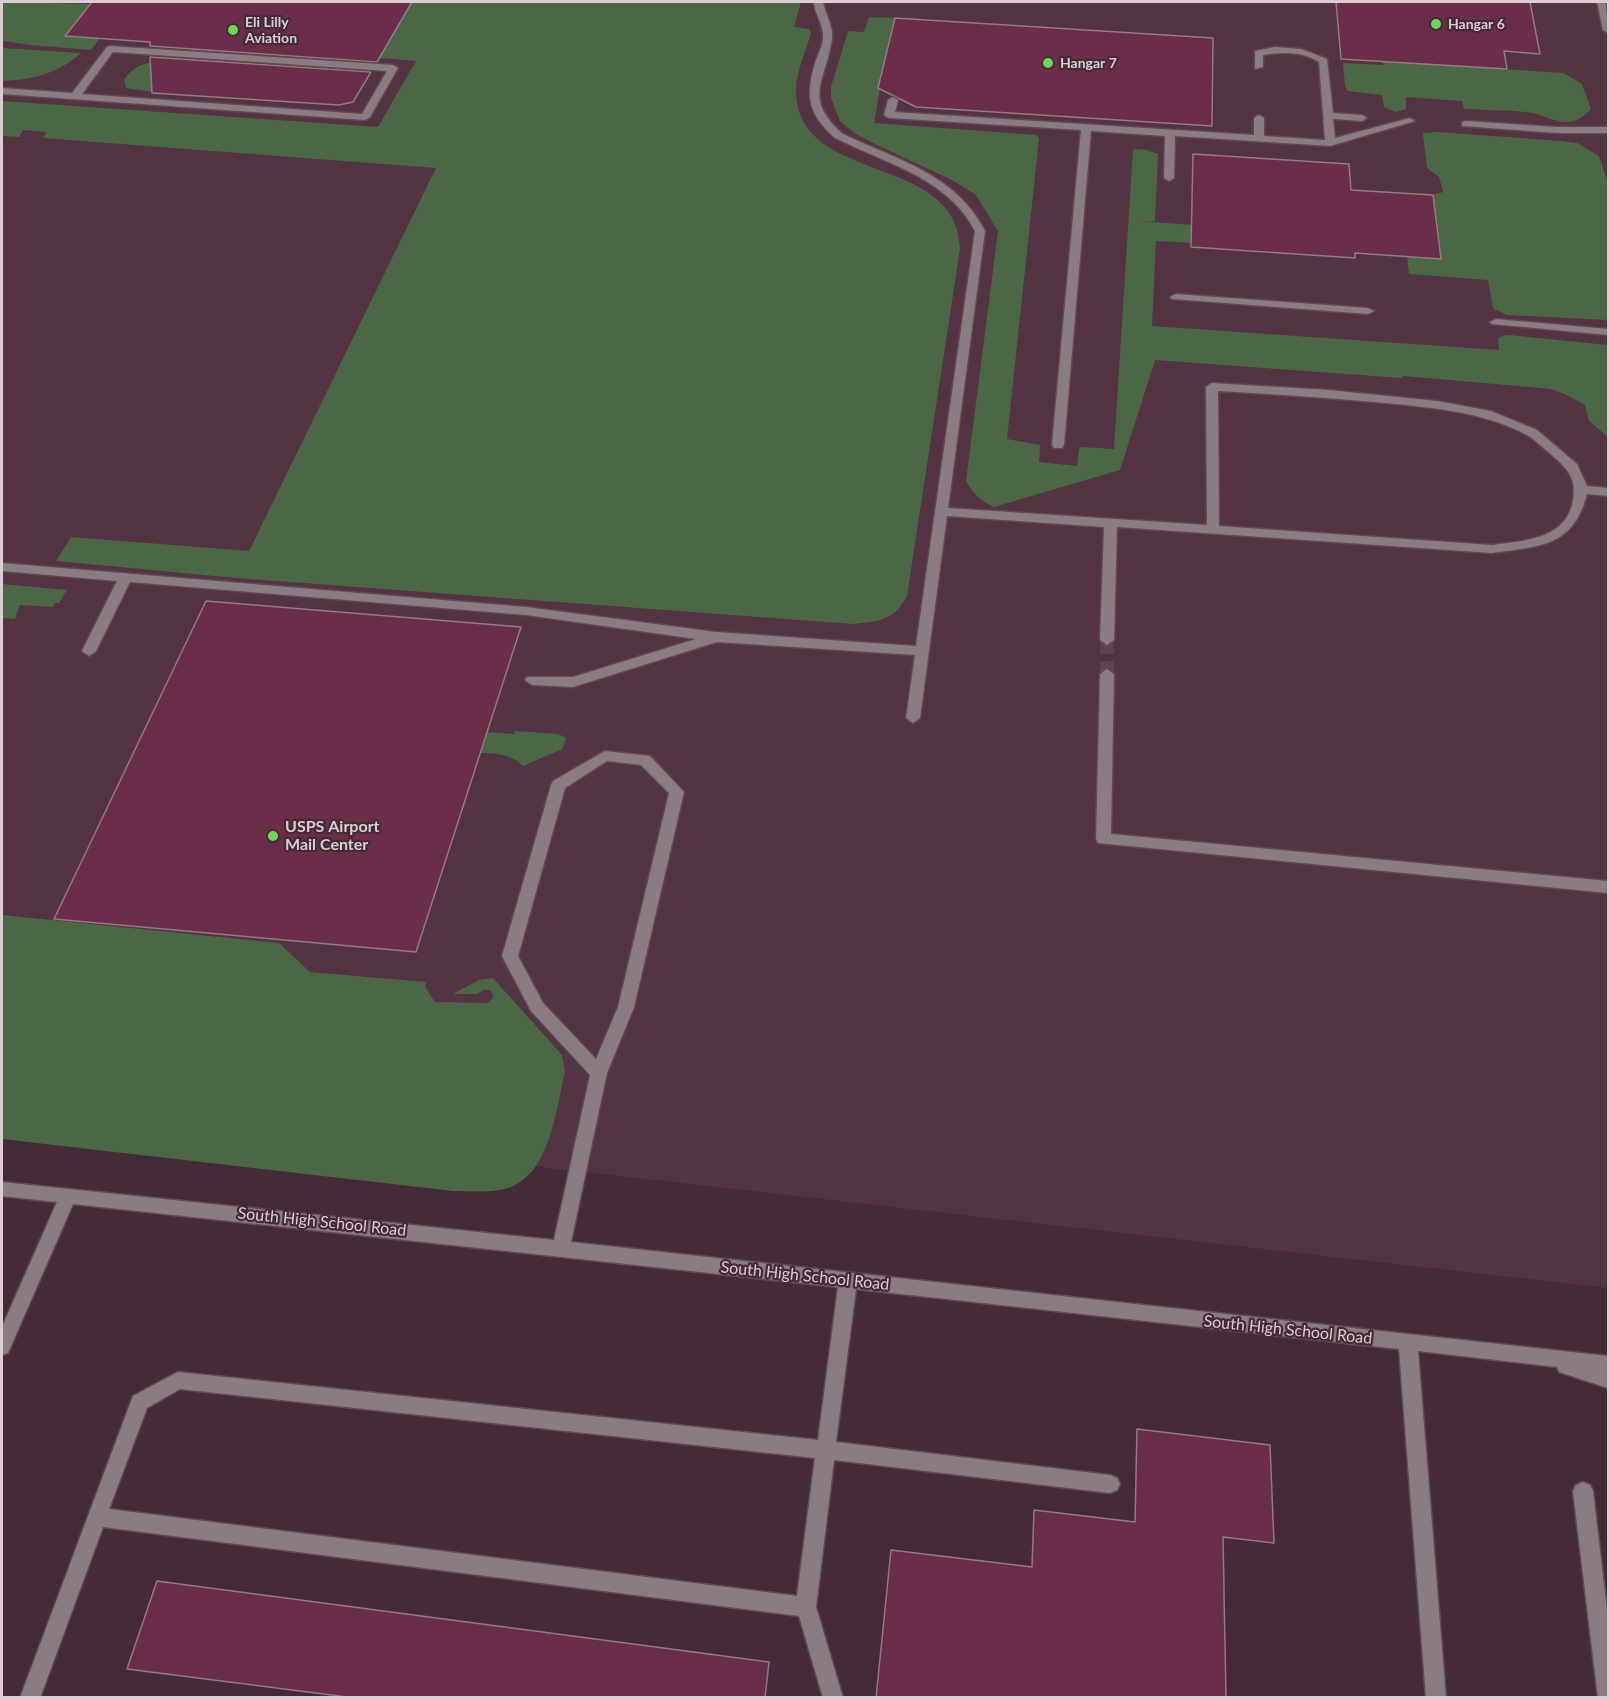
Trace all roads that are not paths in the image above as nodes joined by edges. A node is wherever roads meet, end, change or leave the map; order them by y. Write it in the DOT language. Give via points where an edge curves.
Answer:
graph roads {
  1 [pos="818,2"];
  2 [pos="1601,2"];
  3 [pos="1608,30"];
  4 [pos="1258,67"];
  5 [pos="2,91"];
  6 [pos="75,96"];
  7 [pos="893,100"];
  8 [pos="1328,116"];
  9 [pos="1259,118"];
  10 [pos="1362,118"];
  11 [pos="1410,121"];
  12 [pos="1466,124"];
  13 [pos="1086,128"];
  14 [pos="1608,130"];
  15 [pos="1170,133"];
  16 [pos="1259,139"];
  17 [pos="1330,143"];
  18 [pos="1169,178"];
  19 [pos="1176,297"];
  20 [pos="1368,310"];
  21 [pos="1496,322"];
  22 [pos="1608,332"];
  23 [pos="1058,445"];
  24 [pos="1582,489"];
  25 [pos="1608,492"];
  26 [pos="942,512"];
  27 [pos="1111,523"];
  28 [pos="1213,529"];
  29 [pos="2,567"];
  30 [pos="124,579"];
  31 [pos="716,636"];
  32 [pos="1107,640"];
  33 [pos="89,651"];
  34 [pos="922,651"];
  35 [pos="1107,674"];
  36 [pos="532,680"];
  37 [pos="913,718"];
  38 [pos="1608,887"];
  39 [pos="599,1073"];
  40 [pos="2,1189"];
  41 [pos="68,1196"];
  42 [pos="561,1249"];
  43 [pos="848,1281"];
  44 [pos="1407,1343"];
  45 [pos="2,1347"];
  46 [pos="1537,1357"];
  47 [pos="1608,1364"];
  48 [pos="1608,1380"];
  49 [pos="826,1450"];
  50 [pos="1110,1484"];
  51 [pos="1583,1491"];
  52 [pos="98,1517"];
  53 [pos="806,1607"];
  54 [pos="30,1698"];
  55 [pos="833,1698"];
  56 [pos="1436,1698"];
  57 [pos="1608,1698"];
  1 -- 26 [label="street" via="828,29 813,94 820,118 839,136 953,193 968,207 980,231"];
  2 -- 3 [label="street"];
  4 -- 8 [label="street" via="1258,53 1272,50 1316,55 1324,61"];
  5 -- 6 [label="street"];
  6 -- 6 [label="street" via="365,117 393,68 110,49"];
  7 -- 13 [label="street" via="889,115"];
  8 -- 10 [label="street"];
  8 -- 17 [label="street"];
  9 -- 16 [label="street"];
  11 -- 17 [label="street"];
  12 -- 14 [label="street"];
  13 -- 15 [label="street"];
  13 -- 23 [label="street"];
  15 -- 16 [label="street"];
  15 -- 18 [label="street"];
  16 -- 17 [label="street"];
  19 -- 20 [label="street"];
  21 -- 22 [label="street"];
  24 -- 25 [label="street"];
  24 -- 28 [label="street" via="1576,513 1559,533 1539,542 1492,549"];
  24 -- 28 [label="street" via="1573,467 1533,433 1487,414 1329,394 1212,387"];
  26 -- 27 [label="street"];
  26 -- 34 [label="street"];
  27 -- 28 [label="street"];
  27 -- 32 [label="street"];
  29 -- 30 [label="street"];
  30 -- 31 [label="street" via="526,611"];
  30 -- 33 [label="street"];
  31 -- 34 [label="street"];
  31 -- 36 [label="street" via="573,682"];
  34 -- 37 [label="street"];
  35 -- 38 [label="street" via="1103,839"];
  39 -- 39 [label="street" via="626,1007 677,792 645,760 605,756 558,785 510,956 537,1007"];
  39 -- 42 [label="street"];
  40 -- 41 [label="street, South High School Road"];
  41 -- 42 [label="street, South High School Road"];
  41 -- 45 [label="street"];
  42 -- 43 [label="street, South High School Road"];
  43 -- 44 [label="street, South High School Road"];
  43 -- 49 [label="street"];
  44 -- 46 [label="street, South High School Road"];
  44 -- 56 [label="street"];
  46 -- 47 [label="street, South High School Road"];
  46 -- 48 [label="street"];
  49 -- 50 [label="street"];
  49 -- 52 [label="street" via="178,1380 140,1402"];
  49 -- 53 [label="street"];
  51 -- 57 [label="street"];
  52 -- 53 [label="street"];
  52 -- 54 [label="street"];
  53 -- 55 [label="street"];
}
